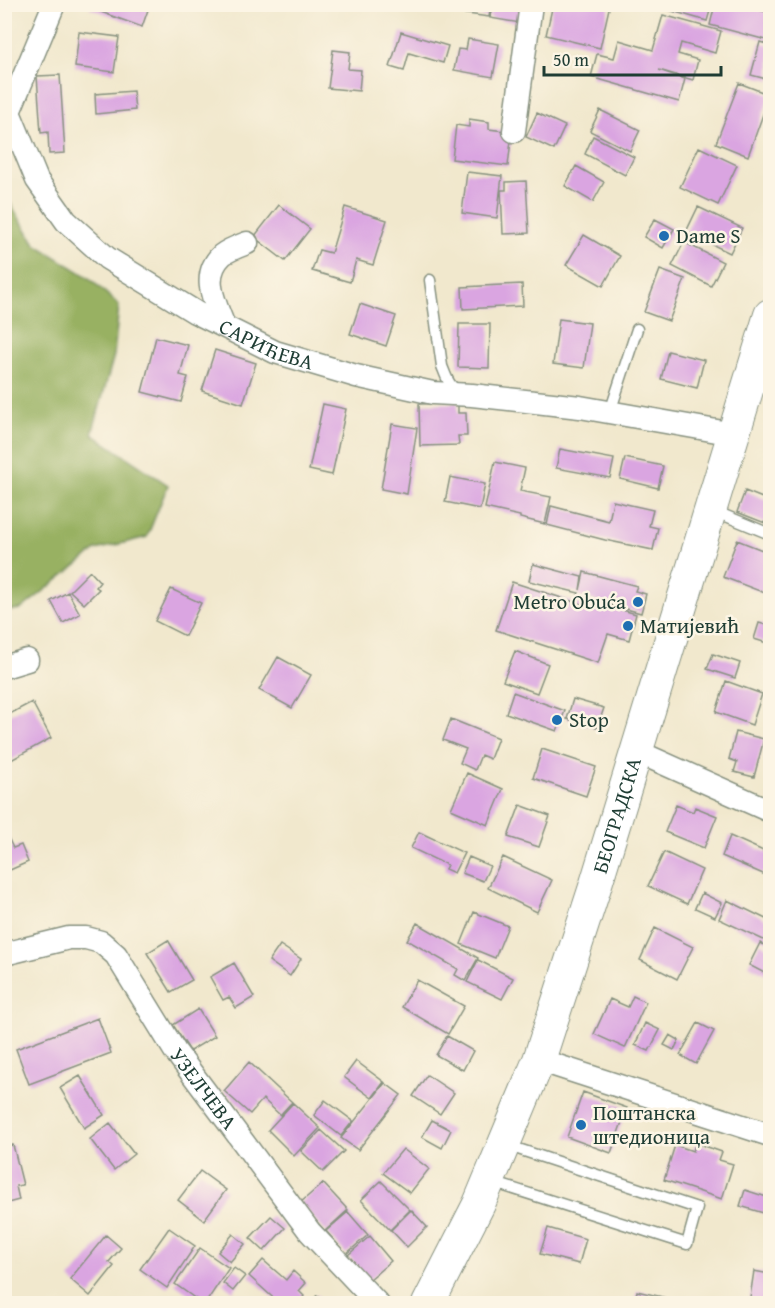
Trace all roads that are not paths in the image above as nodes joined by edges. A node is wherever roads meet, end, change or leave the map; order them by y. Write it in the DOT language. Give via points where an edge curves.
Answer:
graph roads {
  1 [pos="54,4"];
  2 [pos="531,4"];
  3 [pos="7,111"];
  4 [pos="514,131"];
  5 [pos="247,243"];
  6 [pos="430,280"];
  7 [pos="771,315"];
  8 [pos="224,326"];
  9 [pos="637,329"];
  10 [pos="472,395"];
  11 [pos="610,412"];
  12 [pos="734,434"];
  13 [pos="711,509"];
  14 [pos="771,534"];
  15 [pos="27,660"];
  16 [pos="4,667"];
  17 [pos="636,751"];
  18 [pos="771,811"];
  19 [pos="4,954"];
  20 [pos="539,1060"];
  21 [pos="771,1135"];
  22 [pos="505,1145"];
  23 [pos="489,1181"];
  24 [pos="378,1304"];
  25 [pos="429,1304"];
  1 -- 3 [label="street, САРИЋЕВА"];
  2 -- 4 [label="street"];
  3 -- 8 [label="street, САРИЋЕВА" via="37,180 66,221 107,258"];
  5 -- 8 [label="street" via="222,254 210,280"];
  6 -- 10 [label="lane" via="446,378 454,389"];
  7 -- 12 [label="main road, БЕОГРАДСКА"];
  8 -- 10 [label="street, САРИЋЕВА" via="275,352 356,376 433,393"];
  9 -- 11 [label="lane"];
  10 -- 11 [label="street, САРИЋЕВА"];
  11 -- 12 [label="street, САРИЋЕВА"];
  12 -- 13 [label="main road, БЕОГРАДСКА"];
  13 -- 14 [label="lane"];
  13 -- 17 [label="main road, БЕОГРАДСКА"];
  15 -- 16 [label="street"];
  17 -- 18 [label="street"];
  17 -- 20 [label="main road, БЕОГРАДСКА"];
  19 -- 24 [label="street, УЗЕЛЧЕВА" via="69,938 86,938 101,942 116,955 175,1051 310,1232"];
  20 -- 21 [label="street"];
  20 -- 22 [label="main road, БЕОГРАДСКА"];
  22 -- 23 [label="main road, БЕОГРАДСКА"];
  22 -- 23 [label="lane" via="697,1208 687,1244"];
  23 -- 25 [label="main road, БЕОГРАДСКА"];
}
